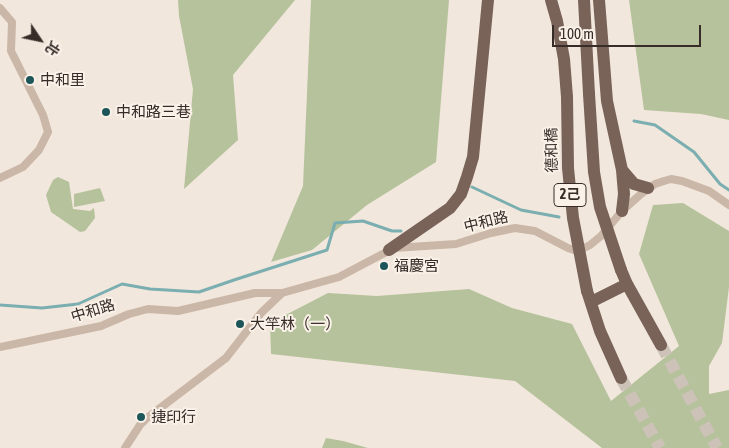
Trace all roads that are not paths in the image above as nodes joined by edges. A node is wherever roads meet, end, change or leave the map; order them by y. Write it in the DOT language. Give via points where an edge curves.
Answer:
graph roads {
  1 [pos="488,0"];
  2 [pos="551,0"];
  3 [pos="584,0"];
  4 [pos="599,0"];
  5 [pos="0,8"];
  6 [pos="622,170"];
  7 [pos="0,178"];
  8 [pos="648,188"];
  9 [pos="729,205"];
  10 [pos="622,211"];
  11 [pos="420,229"];
  12 [pos="412,246"];
  13 [pos="389,250"];
  14 [pos="626,284"];
  15 [pos="255,292"];
  16 [pos="282,292"];
  17 [pos="589,297"];
  18 [pos="261,313"];
  19 [pos="661,345"];
  20 [pos="0,346"];
  21 [pos="621,378"];
  22 [pos="125,448"];
  1 -- 11 [label="main road" via="468,177 450,208"];
  2 -- 17 [label="main road, 德和橋 / 2己, bridge" via="564,59 568,97 568,168 573,218"];
  3 -- 14 [label="main road, 2己, bridge" via="594,172 600,207"];
  4 -- 6 [label="main road" via="607,102"];
  5 -- 7 [label="street" via="12,22 11,52 43,115 48,132 39,150 23,167"];
  6 -- 8 [label="main road" via="634,184"];
  6 -- 10 [label="main road"];
  8 -- 9 [label="street, 中和路" via="664,180 682,181 709,191"];
  8 -- 10 [label="street, 中和路"];
  10 -- 12 [label="street, 中和路" via="601,236 582,249 574,250 535,231 515,228 456,244"];
  11 -- 12 [label="main road" via="411,240"];
  11 -- 13 [label="main road"];
  12 -- 13 [label="street, 中和路"];
  13 -- 16 [label="street, 中和路" via="339,277"];
  14 -- 17 [label="main road"];
  14 -- 19 [label="main road, 2己"];
  15 -- 16 [label="street, 中和路"];
  15 -- 18 [label="street" via="264,300"];
  15 -- 20 [label="street, 中和路" via="178,311 148,309 101,326"];
  16 -- 18 [label="street"];
  17 -- 21 [label="main road, 2己"];
  18 -- 22 [label="street" via="226,358 147,418"];
}
